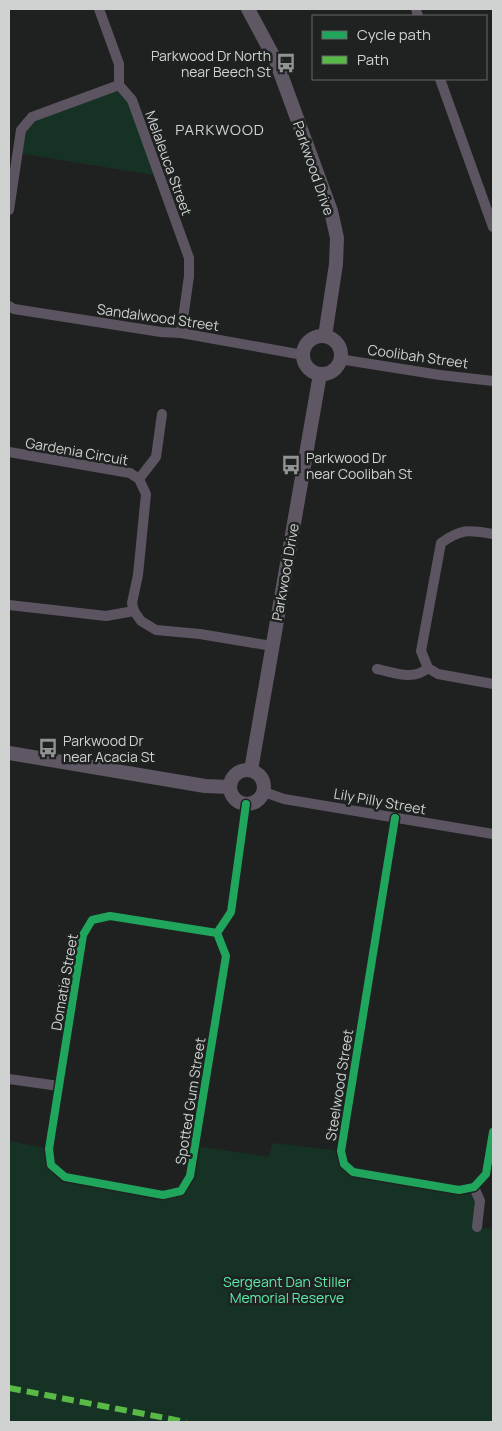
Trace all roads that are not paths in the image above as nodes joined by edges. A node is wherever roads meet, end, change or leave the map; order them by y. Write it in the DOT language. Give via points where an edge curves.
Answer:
graph roads {
  1 [pos="98,9"];
  2 [pos="250,9"];
  3 [pos="440,80"];
  4 [pos="118,85"];
  5 [pos="9,210"];
  6 [pos="493,227"];
  7 [pos="9,306"];
  8 [pos="181,333"];
  9 [pos="325,336"];
  10 [pos="303,355"];
  11 [pos="339,359"];
  12 [pos="320,374"];
  13 [pos="493,380"];
  14 [pos="162,414"];
  15 [pos="9,452"];
  16 [pos="139,479"];
  17 [pos="493,534"];
  18 [pos="9,606"];
  19 [pos="134,611"];
  20 [pos="272,646"];
  21 [pos="428,668"];
  22 [pos="376,669"];
  23 [pos="493,684"];
  24 [pos="9,753"];
  25 [pos="251,770"];
  26 [pos="230,787"];
  27 [pos="264,792"];
  28 [pos="246,804"];
  29 [pos="395,818"];
  30 [pos="493,834"];
  31 [pos="217,932"];
  32 [pos="9,1079"];
  33 [pos="59,1086"];
  34 [pos="493,1132"];
  35 [pos="474,1187"];
  36 [pos="477,1227"];
  1 -- 4 [label="street" via="119,64"];
  2 -- 9 [label="street, Parkwood Drive" via="276,61 331,211 337,238 336,264"];
  3 -- 6 [label="street"];
  4 -- 5 [label="street" via="32,117 21,130"];
  4 -- 8 [label="street, Melaleuca Street" via="132,100 189,258"];
  7 -- 8 [label="street, Sandalwood Street"];
  8 -- 10 [label="street, Sandalwood Street"];
  9 -- 10 [label="street" via="309,341"];
  9 -- 11 [label="street" via="337,344 341,354"];
  10 -- 12 [label="street" via="308,368"];
  11 -- 12 [label="street" via="334,369"];
  11 -- 13 [label="street, Coolibah Street"];
  12 -- 20 [label="street, Parkwood Drive"];
  14 -- 16 [label="street, Gardenia Circuit" via="156,456"];
  15 -- 16 [label="street, Gardenia Circuit" via="130,473"];
  16 -- 19 [label="street, Gardenia Circuit" via="146,494 133,595"];
  17 -- 21 [label="street" via="470,530 455,533 441,542 421,651"];
  18 -- 19 [label="street" via="106,616"];
  19 -- 20 [label="street" via="141,621 156,630"];
  20 -- 25 [label="street, Parkwood Drive"];
  21 -- 22 [label="street" via="412,676"];
  21 -- 23 [label="street" via="438,674"];
  24 -- 26 [label="street" via="205,786"];
  25 -- 26 [label="street" via="234,776"];
  25 -- 27 [label="street" via="262,778"];
  26 -- 28 [label="street" via="234,799"];
  27 -- 28 [label="street" via="258,801"];
  27 -- 29 [label="street, Lily Pilly Street"];
  28 -- 31 [label="street" via="231,912"];
  29 -- 30 [label="street, Lily Pilly Street"];
  29 -- 35 [label="street, Steelwood Street" via="341,1151 344,1164 353,1172 458,1190"];
  31 -- 33 [label="street, Domatia Street" via="110,916 92,920 83,935"];
  31 -- 33 [label="street, Spotted Gum Street" via="226,956 190,1176 181,1190 163,1195 65,1177 51,1165 48,1148"];
  32 -- 33 [label="street"];
  34 -- 35 [label="street" via="486,1174"];
  35 -- 36 [label="street" via="480,1201"];
}
